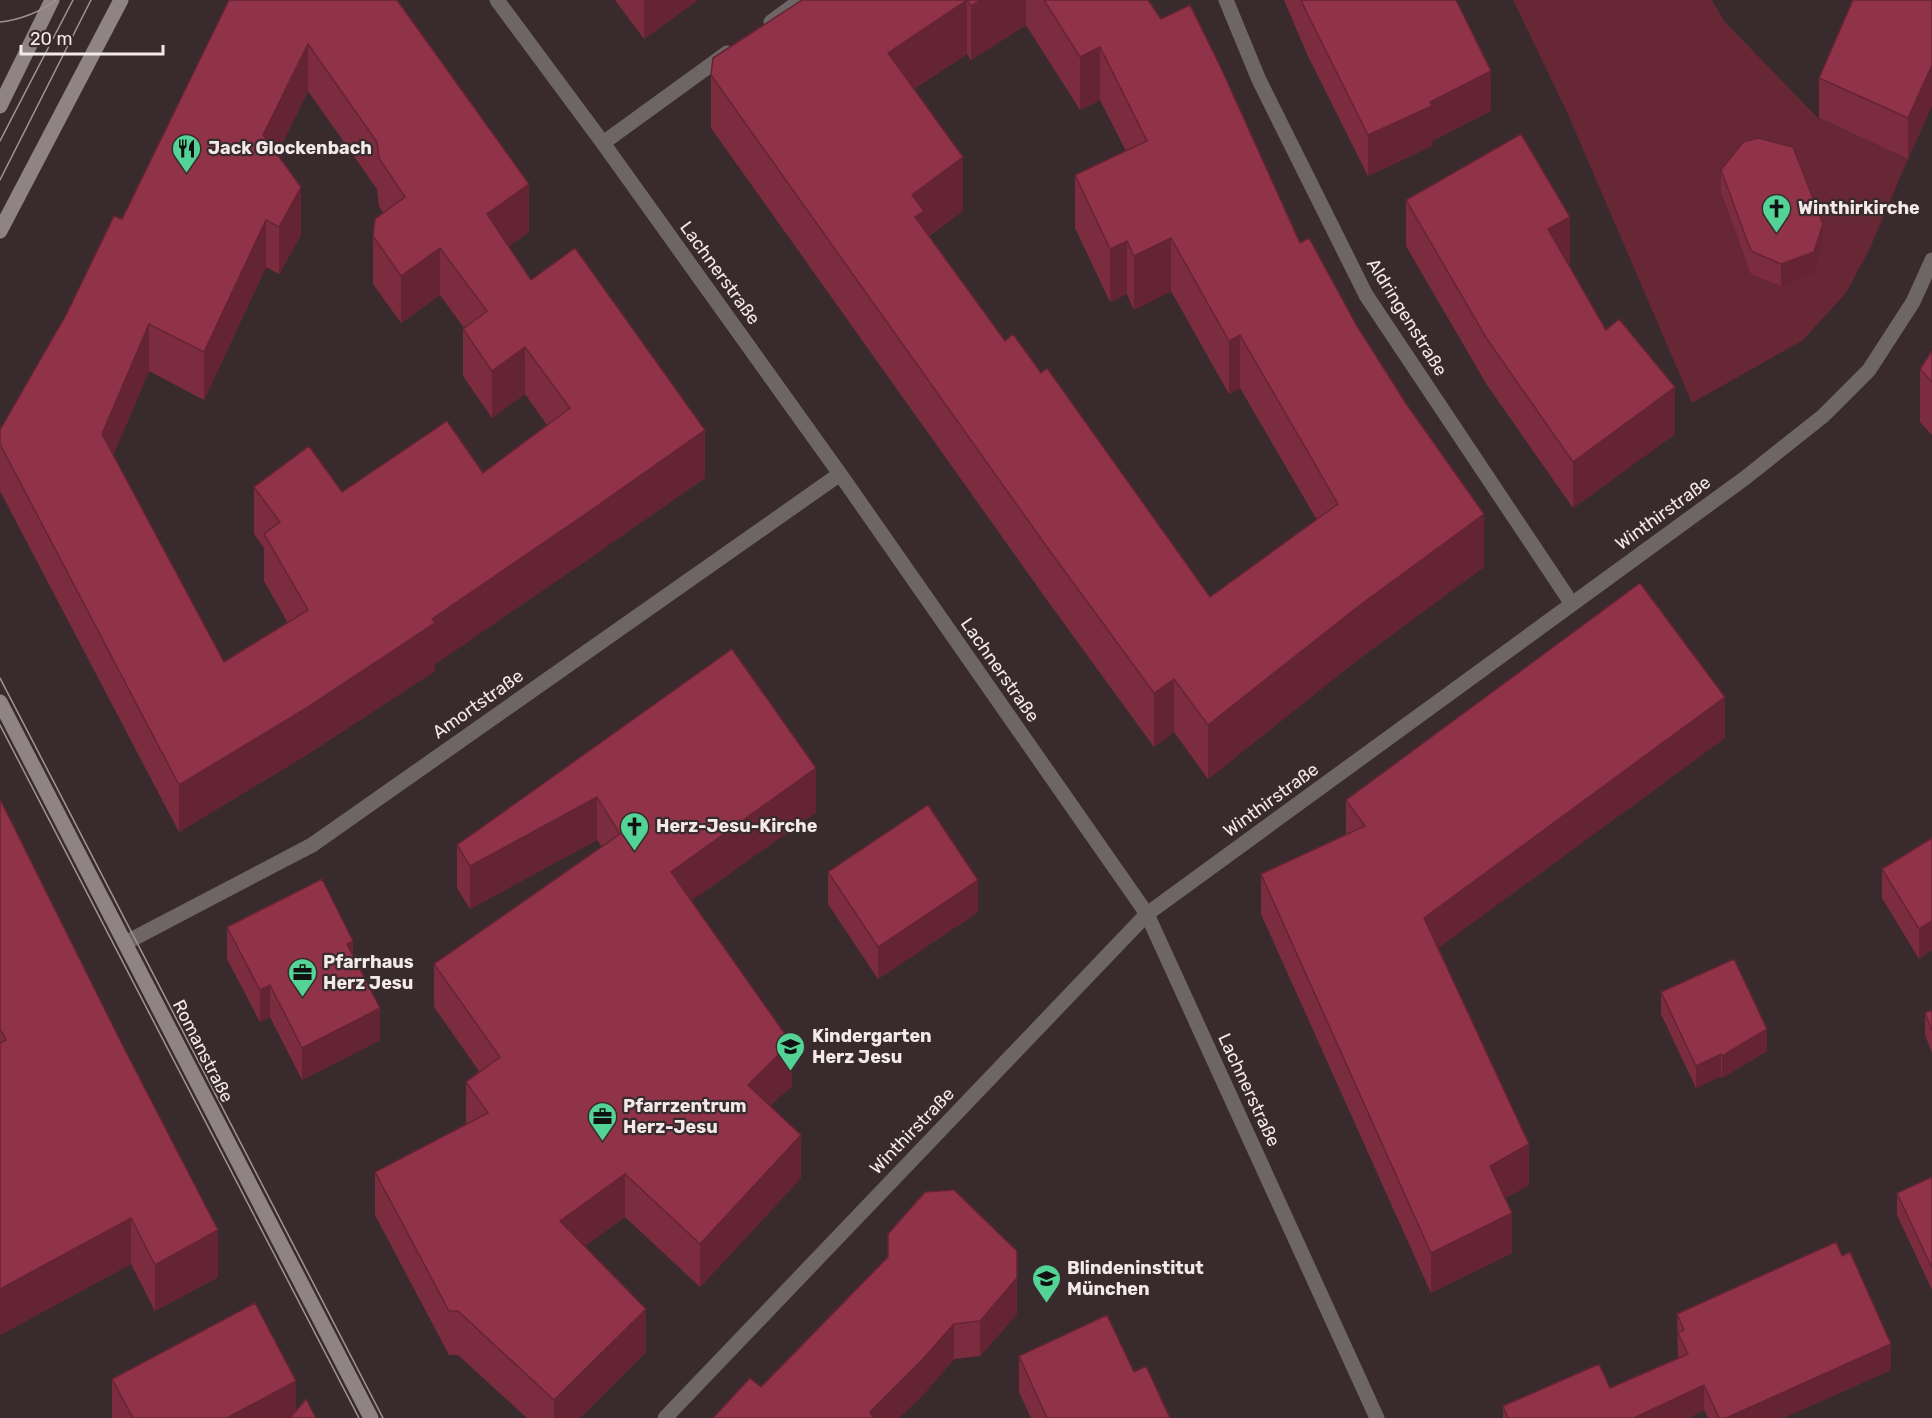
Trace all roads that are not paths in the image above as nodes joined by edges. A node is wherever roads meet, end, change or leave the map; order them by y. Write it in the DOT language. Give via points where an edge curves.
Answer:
graph roads {
  1 [pos="52,0"];
  2 [pos="121,0"];
  3 [pos="497,0"];
  4 [pos="801,0"];
  5 [pos="1226,0"];
  6 [pos="763,27"];
  7 [pos="735,48"];
  8 [pos="0,106"];
  9 [pos="603,143"];
  10 [pos="0,231"];
  11 [pos="1932,260"];
  12 [pos="840,474"];
  13 [pos="1572,604"];
  14 [pos="0,702"];
  15 [pos="1147,914"];
  16 [pos="125,943"];
  17 [pos="371,1418"];
  18 [pos="665,1418"];
  19 [pos="1377,1418"];
  1 -- 8 [label="main road"];
  2 -- 10 [label="main road"];
  3 -- 9 [label="street, Lachnerstraße"];
  4 -- 6 [label="street"];
  5 -- 13 [label="street, Aldringenstraße" via="1259,80 1366,295"];
  7 -- 9 [label="street"];
  9 -- 12 [label="street, Lachnerstraße"];
  11 -- 13 [label="street, Winthirstraße" via="1913,302 1869,370 1823,416"];
  12 -- 15 [label="street, Lachnerstraße"];
  12 -- 16 [label="street, Amortstraße" via="312,845"];
  13 -- 15 [label="street, Winthirstraße"];
  14 -- 16 [label="main road, Romanstraße"];
  15 -- 18 [label="street, Winthirstraße"];
  15 -- 19 [label="street, Lachnerstraße"];
  16 -- 17 [label="main road, Romanstraße"];
}
